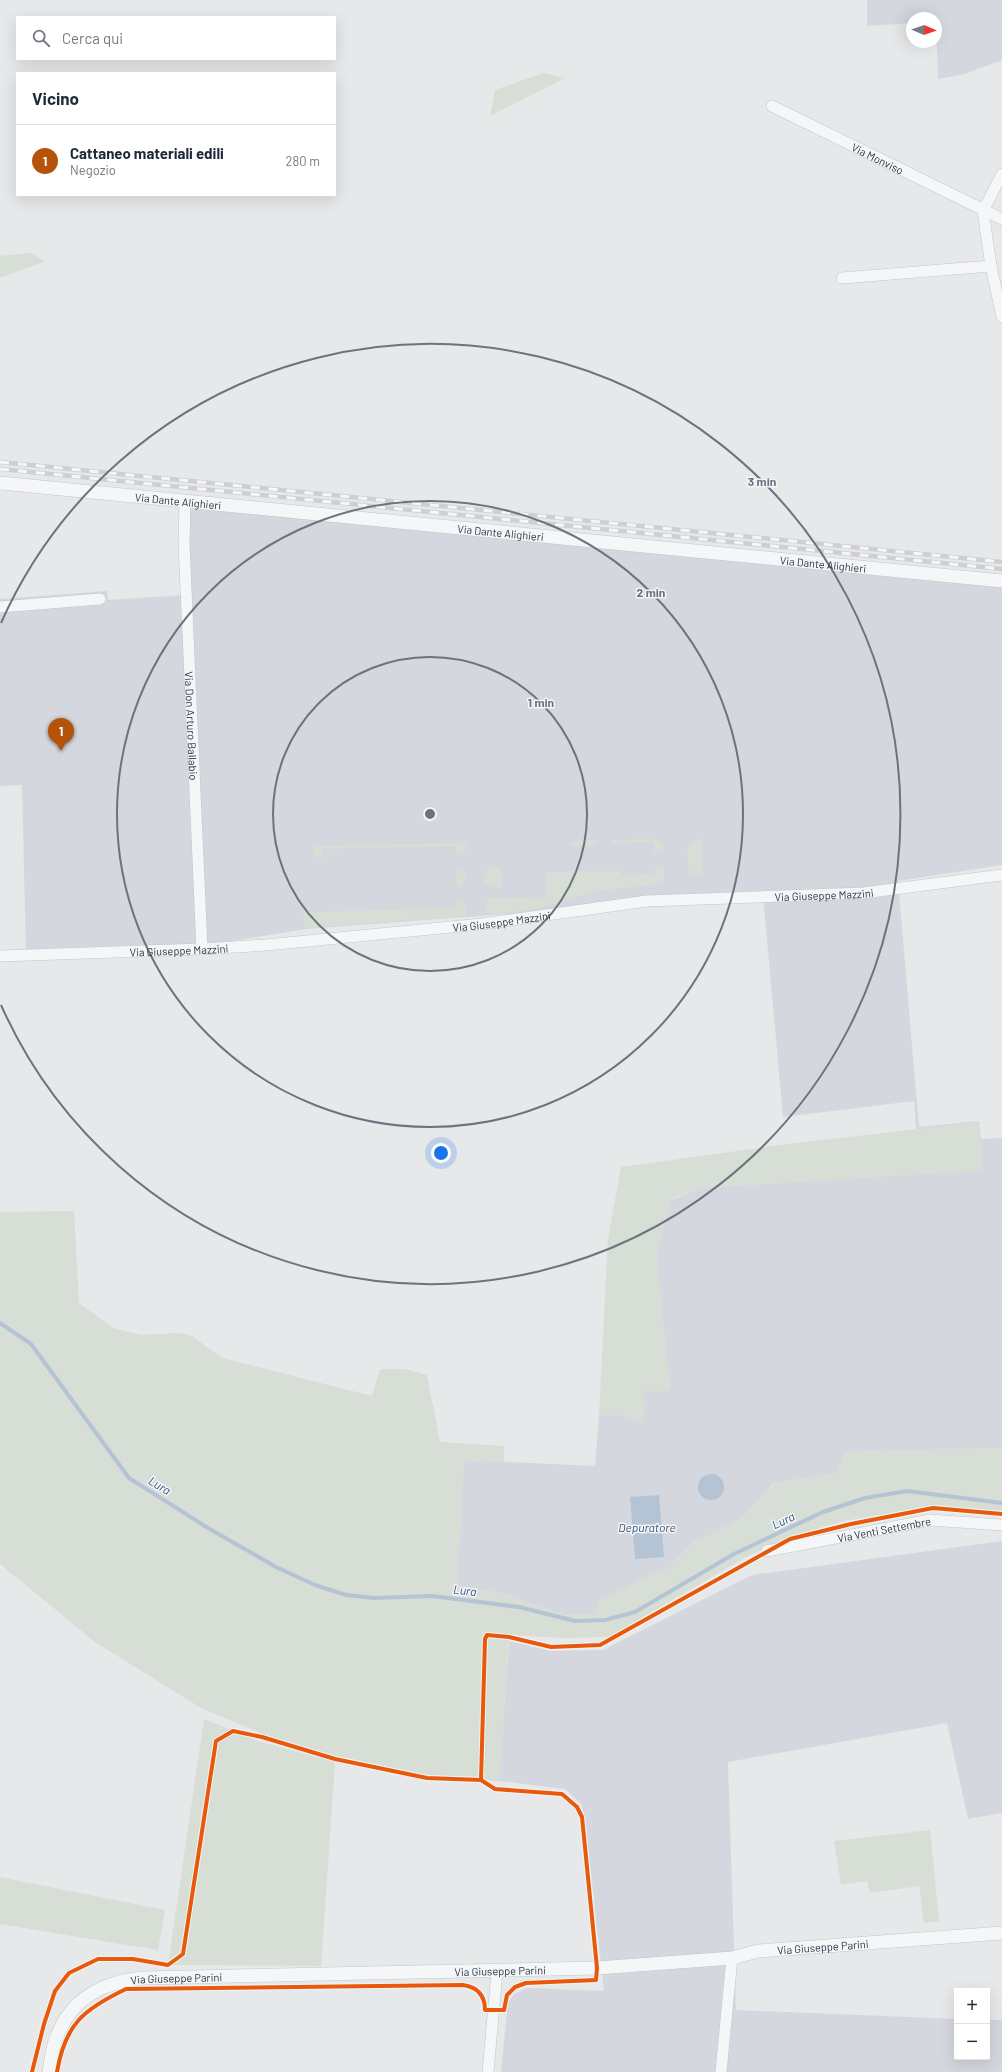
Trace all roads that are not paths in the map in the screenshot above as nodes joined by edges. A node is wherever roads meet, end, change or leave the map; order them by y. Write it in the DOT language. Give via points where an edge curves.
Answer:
graph roads {
  1 [pos="772,106"];
  2 [pos="1002,174"];
  3 [pos="984,211"];
  4 [pos="1002,219"];
  5 [pos="991,266"];
  6 [pos="842,278"];
  7 [pos="1002,317"];
  8 [pos="0,483"];
  9 [pos="185,502"];
  10 [pos="1002,581"];
  11 [pos="100,600"];
  12 [pos="0,607"];
  13 [pos="1002,875"];
  14 [pos="202,949"];
  15 [pos="0,956"];
  16 [pos="1002,1525"];
  17 [pos="767,1551"];
  18 [pos="1002,1934"];
  19 [pos="732,1958"];
  20 [pos="497,1972"];
  21 [pos="49,2072"];
  22 [pos="488,2072"];
  23 [pos="721,2072"];
  1 -- 3 [label="street, Via Monviso"];
  2 -- 3 [label="street"];
  3 -- 4 [label="street, Via Monviso"];
  3 -- 5 [label="street"];
  5 -- 6 [label="street"];
  5 -- 7 [label="street"];
  8 -- 9 [label="street, Via Dante Alighieri"];
  9 -- 10 [label="street, Via Dante Alighieri"];
  9 -- 14 [label="street, Via Don Arturo Ballabio" via="184,552"];
  11 -- 12 [label="street"];
  13 -- 14 [label="street, Via Giuseppe Mazzini" via="863,893 647,901 476,924"];
  14 -- 15 [label="street, Via Giuseppe Mazzini"];
  16 -- 17 [label="street, Via Venti Settembre" via="930,1520"];
  18 -- 19 [label="street, Via Giuseppe Parini" via="758,1951"];
  19 -- 20 [label="street, Via Giuseppe Parini"];
  19 -- 23 [label="street"];
  20 -- 21 [label="street, Via Giuseppe Parini" via="153,1978 121,1981 87,1997 62,2025 56,2038"];
  20 -- 22 [label="street"];
}
